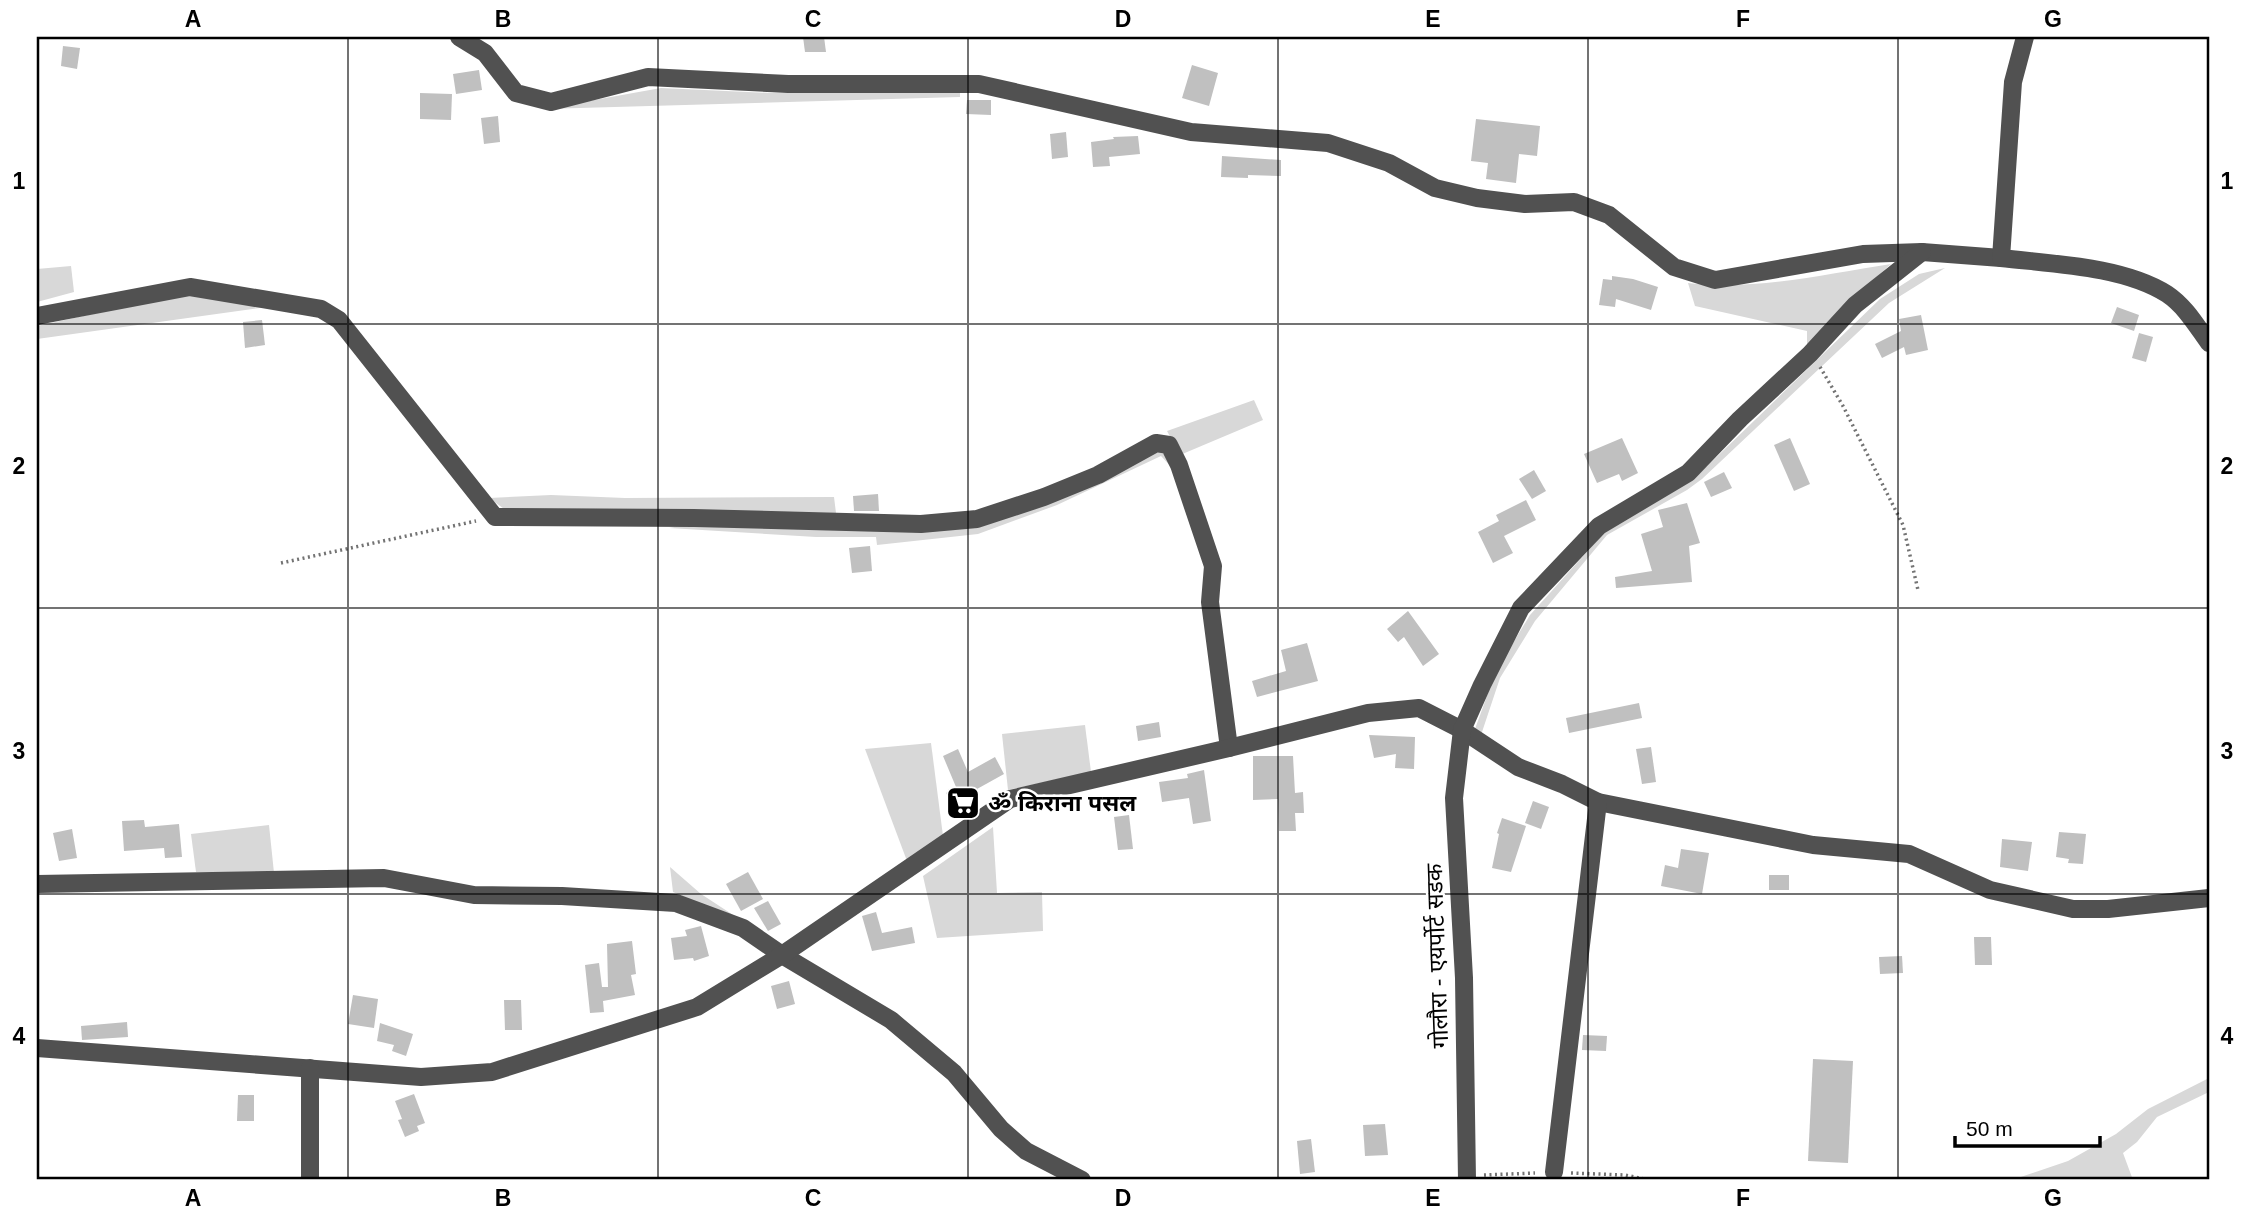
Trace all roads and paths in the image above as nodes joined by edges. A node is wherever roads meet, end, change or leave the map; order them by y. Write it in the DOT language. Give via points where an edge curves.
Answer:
graph roads {
  1 [pos="459,37"];
  2 [pos="2025,37"];
  3 [pos="1922,253"];
  4 [pos="2001,258"];
  5 [pos="37,316"];
  6 [pos="2209,343"];
  7 [pos="1810,354"];
  8 [pos="495,517"];
  9 [pos="281,563"];
  10 [pos="1918,590"];
  11 [pos="1462,730"];
  12 [pos="1229,748"];
  13 [pos="1598,802"];
  14 [pos="37,884"];
  15 [pos="2209,898"];
  16 [pos="782,954"];
  17 [pos="37,1048"];
  18 [pos="310,1068"];
  19 [pos="1555,1172"];
  20 [pos="310,1180"];
  21 [pos="1082,1180"];
  22 [pos="1467,1180"];
  1 -- 3 [label="street" via="485,53 516,93 551,102 648,77 788,84 979,84 1191,132 1328,143 1389,163 1435,188 1476,198 1525,204 1574,202 1609,215 1674,267 1715,280 1863,254"];
  2 -- 4 [label="street" via="2013,82"];
  3 -- 4 [label="street"];
  3 -- 7 [label="street, गोलौरा - एयर्पोर्ट सडक" via="1855,305"];
  4 -- 6 [label="street" via="2135,279 2166,293 2186,310"];
  5 -- 8 [label="street" via="190,287 321,309 339,320"];
  7 -- 10 [label="path" via="1826,374 1903,525"];
  7 -- 11 [label="street, गोलौरा - एयर्पोर्ट सडक" via="1688,472 1599,526 1521,608"];
  8 -- 9 [label="path"];
  8 -- 12 [label="street" via="921,524 978,519 1098,475 1156,443 1168,445 1180,465 1213,566 1210,602"];
  11 -- 12 [label="street" via="1419,708 1368,713"];
  11 -- 13 [label="street" via="1518,767"];
  11 -- 22 [label="street, गोलौरा - एयर्पोर्ट सडक" via="1454,798 1464,978"];
  12 -- 16 [label="street" via="1010,799"];
  13 -- 15 [label="street" via="1813,845 1909,854 1990,890 2073,909"];
  13 -- 19 [label="street"];
  14 -- 16 [label="street" via="384,878 474,895 676,903 743,928"];
  16 -- 18 [label="street" via="697,1007 492,1072 421,1077"];
  16 -- 21 [label="street" via="891,1020 954,1073 1026,1151"];
  17 -- 18 [label="street"];
  18 -- 20 [label="street"];
}
